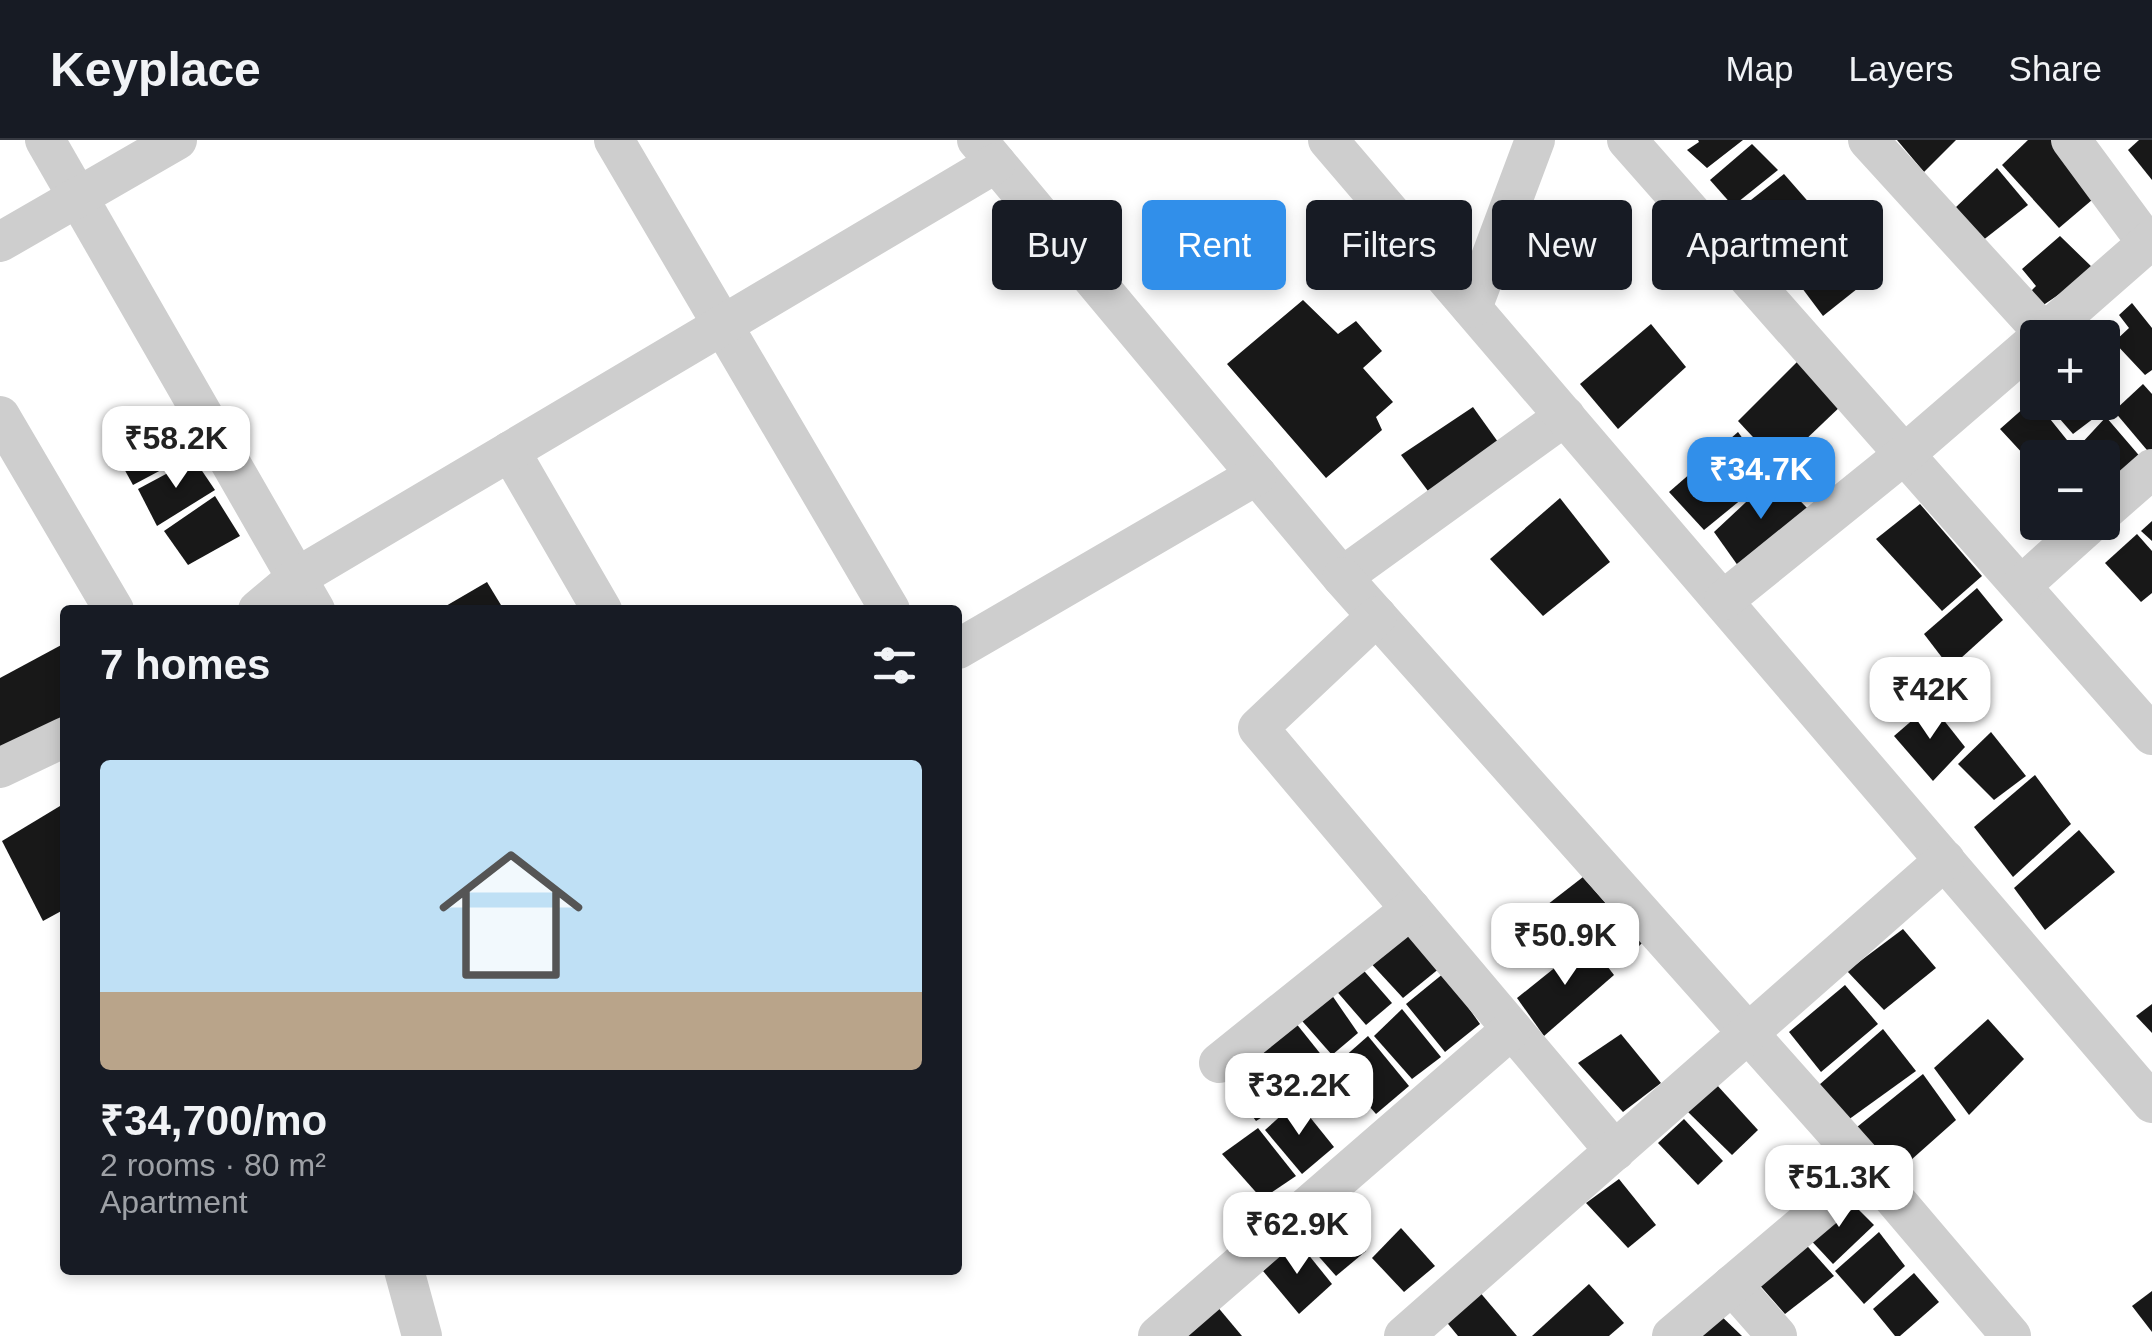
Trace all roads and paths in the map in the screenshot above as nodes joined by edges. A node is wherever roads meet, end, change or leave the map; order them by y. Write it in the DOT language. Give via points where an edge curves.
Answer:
graph roads {
  1 [pos="45,140"];
  2 [pos="177,140"];
  3 [pos="614,140"];
  4 [pos="1328,140"];
  5 [pos="1535,140"];
  6 [pos="1627,140"];
  7 [pos="1868,140"];
  8 [pos="2071,140"];
  9 [pos="986,151"];
  10 [pos="78,196"];
  11 [pos="2150,241"];
  12 [pos="0,242"];
  13 [pos="1472,308"];
  14 [pos="2026,320"];
  15 [pos="2059,320"];
  16 [pos="722,325"];
  17 [pos="2020,353"];
  18 [pos="0,416"];
  19 [pos="1565,416"];
  20 [pos="510,451"];
  21 [pos="1906,453"];
  22 [pos="2152,469"];
  23 [pos="1256,475"];
  24 [pos="2120,497"];
  25 [pos="2072,540"];
  26 [pos="1342,577"];
  27 [pos="2022,585"];
  28 [pos="305,594"];
  29 [pos="1724,600"];
  30 [pos="111,605"];
  31 [pos="273,605"];
  32 [pos="599,605"];
  33 [pos="887,605"];
  34 [pos="1377,616"];
  35 [pos="962,648"];
  36 [pos="2145,710"];
  37 [pos="60,740"];
  38 [pos="0,768"];
  39 [pos="1945,860"];
  40 [pos="1411,909"];
  41 [pos="1512,1029"];
  42 [pos="1749,1033"];
  43 [pos="1220,1063"];
  44 [pos="2152,1103"];
  45 [pos="1615,1151"];
  46 [pos="1869,1169"];
  47 [pos="405,1275"];
  48 [pos="1732,1285"];
  49 [pos="422,1336"];
  50 [pos="1158,1336"];
  51 [pos="1404,1336"];
  52 [pos="1672,1336"];
  53 [pos="1777,1336"];
  54 [pos="2010,1336"];
  1 -- 10 [label="street"];
  2 -- 10 [label="street"];
  3 -- 16 [label="street"];
  4 -- 13 [label="street"];
  5 -- 13 [label="street"];
  6 -- 21 [label="street"];
  7 -- 14 [label="street"];
  8 -- 11 [label="street"];
  9 -- 16 [label="street"];
  9 -- 23 [label="street"];
  10 -- 12 [label="street"];
  10 -- 28 [label="street"];
  11 -- 15 [label="street"];
  13 -- 19 [label="street"];
  16 -- 20 [label="street"];
  16 -- 33 [label="street"];
  17 -- 21 [label="street"];
  18 -- 30 [label="street"];
  19 -- 26 [label="street"];
  19 -- 29 [label="street"];
  20 -- 28 [label="street"];
  20 -- 32 [label="street"];
  21 -- 27 [label="street"];
  21 -- 29 [label="street"];
  22 -- 24 [label="street"];
  23 -- 26 [label="street"];
  23 -- 35 [label="street"];
  25 -- 27 [label="street"];
  26 -- 34 [label="street"];
  27 -- 36 [label="street"];
  28 -- 31 [label="street"];
  29 -- 39 [label="street"];
  34 -- 40 [label="street" via="1258,728"];
  34 -- 42 [label="street"];
  37 -- 38 [label="street"];
  39 -- 42 [label="street"];
  39 -- 44 [label="street"];
  40 -- 41 [label="street"];
  40 -- 43 [label="street"];
  41 -- 45 [label="street"];
  41 -- 50 [label="street"];
  42 -- 45 [label="street"];
  42 -- 46 [label="street"];
  45 -- 51 [label="street"];
  46 -- 48 [label="street"];
  46 -- 54 [label="street"];
  47 -- 49 [label="street"];
  48 -- 52 [label="street"];
  48 -- 53 [label="street"];
}
